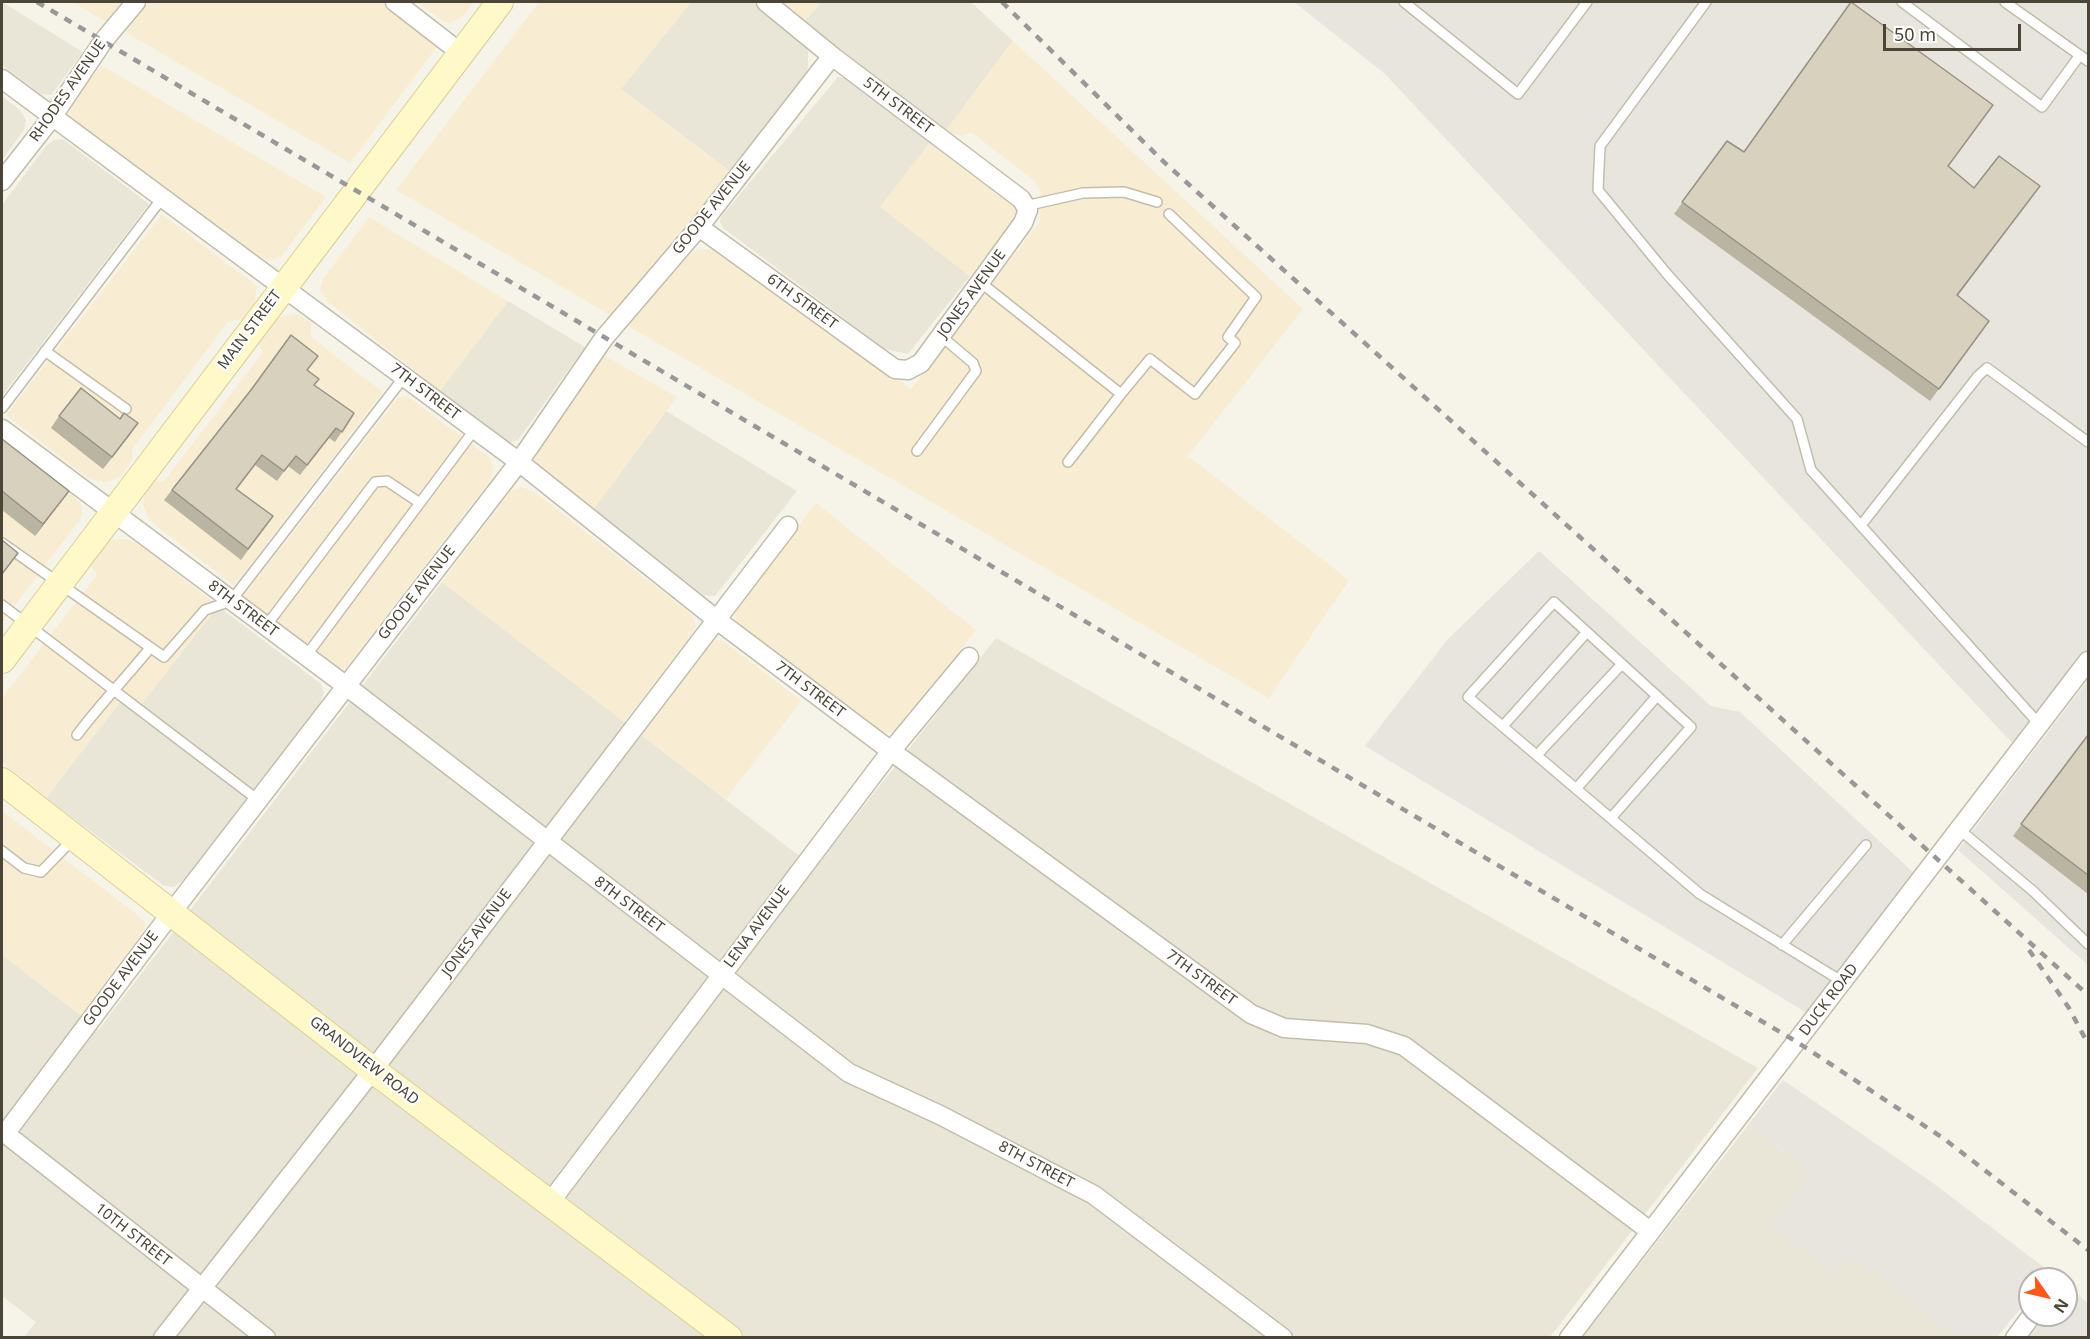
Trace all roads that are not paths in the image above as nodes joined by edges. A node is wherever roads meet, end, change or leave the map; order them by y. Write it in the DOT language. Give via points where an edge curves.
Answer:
graph roads {
  1 [pos="136,2"];
  2 [pos="395,2"];
  3 [pos="500,2"];
  4 [pos="766,2"];
  5 [pos="1404,2"];
  6 [pos="1587,2"];
  7 [pos="1706,2"];
  8 [pos="1902,2"];
  9 [pos="2005,2"];
  10 [pos="461,53"];
  11 [pos="832,56"];
  12 [pos="2084,58"];
  13 [pos="2,79"];
  14 [pos="53,116"];
  15 [pos="2,181"];
  16 [pos="163,197"];
  17 [pos="1157,202"];
  18 [pos="1026,208"];
  19 [pos="1168,214"];
  20 [pos="699,228"];
  21 [pos="980,282"];
  22 [pos="282,286"];
  23 [pos="941,336"];
  24 [pos="45,351"];
  25 [pos="908,370"];
  26 [pos="404,377"];
  27 [pos="1121,394"];
  28 [pos="2,408"];
  29 [pos="126,409"];
  30 [pos="2,429"];
  31 [pos="475,429"];
  32 [pos="2088,442"];
  33 [pos="917,451"];
  34 [pos="519,462"];
  35 [pos="1068,462"];
  36 [pos="420,503"];
  37 [pos="113,512"];
  38 [pos="1862,524"];
  39 [pos="788,526"];
  40 [pos="2,543"];
  41 [pos="59,584"];
  42 [pos="231,601"];
  43 [pos="2,605"];
  44 [pos="717,620"];
  45 [pos="28,624"];
  46 [pos="266,626"];
  47 [pos="1587,632"];
  48 [pos="150,648"];
  49 [pos="306,656"];
  50 [pos="969,657"];
  51 [pos="2,659"];
  52 [pos="2088,661"];
  53 [pos="1622,664"];
  54 [pos="345,685"];
  55 [pos="116,690"];
  56 [pos="1658,696"];
  57 [pos="2040,725"];
  58 [pos="1503,726"];
  59 [pos="77,735"];
  60 [pos="891,751"];
  61 [pos="1538,755"];
  62 [pos="2,782"];
  63 [pos="1576,789"];
  64 [pos="258,801"];
  65 [pos="1611,818"];
  66 [pos="1960,830"];
  67 [pos="75,838"];
  68 [pos="546,842"];
  69 [pos="1866,845"];
  70 [pos="2,850"];
  71 [pos="172,912"];
  72 [pos="2088,944"];
  73 [pos="1782,945"];
  74 [pos="721,975"];
  75 [pos="1843,982"];
  76 [pos="374,1070"];
  77 [pos="4,1133"];
  78 [pos="550,1201"];
  79 [pos="1650,1231"];
  80 [pos="201,1288"];
  81 [pos="163,1338"];
  82 [pos="266,1338"];
  83 [pos="729,1338"];
  84 [pos="1283,1338"];
  85 [pos="1569,1338"];
  1 -- 14 [label="street, RHODES AVENUE" via="104,40"];
  2 -- 10 [label="street"];
  3 -- 10 [label="street, MAIN STREET"];
  4 -- 11 [label="street, 5TH STREET"];
  5 -- 6 [label="lane" via="1518,94"];
  7 -- 38 [label="lane" via="1600,146 1598,190 1667,274 1797,419 1811,470"];
  8 -- 12 [label="lane" via="2042,107"];
  9 -- 12 [label="lane"];
  10 -- 22 [label="street, MAIN STREET"];
  11 -- 18 [label="street, 5TH STREET" via="1021,199"];
  11 -- 20 [label="street, GOODE AVENUE"];
  13 -- 14 [label="street, 7TH STREET"];
  14 -- 15 [label="street, RHODES AVENUE"];
  14 -- 16 [label="street, 7TH STREET"];
  16 -- 22 [label="street, 7TH STREET"];
  16 -- 24 [label="lane"];
  17 -- 18 [label="lane" via="1124,192 1083,193"];
  18 -- 21 [label="street, JONES AVENUE" via="1023,223"];
  19 -- 27 [label="lane" via="1256,297 1228,337 1235,343 1195,394 1150,359"];
  20 -- 25 [label="street, 6TH STREET" via="896,369"];
  20 -- 34 [label="street, GOODE AVENUE" via="604,338"];
  21 -- 23 [label="street, JONES AVENUE"];
  21 -- 27 [label="lane"];
  22 -- 26 [label="street, 7TH STREET"];
  22 -- 37 [label="street, MAIN STREET"];
  23 -- 25 [label="street, JONES AVENUE" via="921,363"];
  23 -- 33 [label="lane" via="973,363 976,371"];
  24 -- 28 [label="lane"];
  24 -- 29 [label="lane"];
  26 -- 31 [label="street, 7TH STREET"];
  26 -- 42 [label="lane"];
  27 -- 35 [label="lane"];
  30 -- 37 [label="street, 8TH STREET"];
  31 -- 34 [label="street, 7TH STREET"];
  31 -- 36 [label="lane"];
  32 -- 38 [label="lane" via="1987,368"];
  34 -- 44 [label="street, 7TH STREET"];
  34 -- 54 [label="street, GOODE AVENUE"];
  36 -- 46 [label="lane" via="387,481 375,482"];
  36 -- 49 [label="lane"];
  37 -- 41 [label="street, MAIN STREET"];
  37 -- 42 [label="street, 8TH STREET"];
  38 -- 57 [label="lane"];
  39 -- 44 [label="street, JONES AVENUE"];
  40 -- 41 [label="lane"];
  41 -- 45 [label="street, MAIN STREET"];
  41 -- 48 [label="lane"];
  42 -- 46 [label="street, 8TH STREET"];
  42 -- 48 [label="lane" via="205,610 164,657"];
  43 -- 45 [label="lane"];
  44 -- 60 [label="street, 7TH STREET"];
  44 -- 68 [label="street, JONES AVENUE"];
  45 -- 51 [label="street, MAIN STREET"];
  45 -- 55 [label="lane"];
  46 -- 49 [label="street, 8TH STREET"];
  47 -- 53 [label="lane"];
  47 -- 58 [label="lane"];
  47 -- 58 [label="lane" via="1554,602 1468,697"];
  48 -- 55 [label="lane"];
  49 -- 54 [label="street, 8TH STREET"];
  50 -- 60 [label="street, LENA AVENUE"];
  52 -- 57 [label="street, DUCK ROAD"];
  53 -- 56 [label="lane"];
  53 -- 61 [label="lane"];
  54 -- 64 [label="street, GOODE AVENUE"];
  54 -- 68 [label="street, 8TH STREET"];
  55 -- 59 [label="lane"];
  55 -- 64 [label="lane"];
  56 -- 63 [label="lane"];
  56 -- 65 [label="lane" via="1691,727"];
  57 -- 66 [label="street, DUCK ROAD"];
  58 -- 61 [label="lane"];
  60 -- 74 [label="street, LENA AVENUE"];
  60 -- 79 [label="street, 7TH STREET" via="1251,1014 1284,1028 1367,1034 1404,1046"];
  61 -- 63 [label="lane"];
  62 -- 67 [label="street, GRANDVIEW ROAD"];
  63 -- 65 [label="lane"];
  64 -- 71 [label="street, GOODE AVENUE"];
  65 -- 73 [label="lane" via="1700,894"];
  66 -- 72 [label="lane"];
  66 -- 75 [label="street, DUCK ROAD"];
  67 -- 70 [label="lane" via="41,872 24,868"];
  67 -- 71 [label="street, GRANDVIEW ROAD"];
  68 -- 74 [label="street, 8TH STREET"];
  68 -- 76 [label="street, JONES AVENUE"];
  69 -- 73 [label="lane"];
  71 -- 76 [label="street, GRANDVIEW ROAD"];
  71 -- 77 [label="street, GOODE AVENUE"];
  73 -- 75 [label="lane"];
  74 -- 78 [label="street, LENA AVENUE"];
  74 -- 84 [label="street, 8TH STREET" via="849,1073 1094,1196"];
  75 -- 79 [label="street, DUCK ROAD"];
  76 -- 78 [label="street, GRANDVIEW ROAD"];
  76 -- 80 [label="street, JONES AVENUE"];
  77 -- 80 [label="street, 10TH STREET"];
  78 -- 83 [label="street, GRANDVIEW ROAD"];
  79 -- 85 [label="street, DUCK ROAD"];
  80 -- 81 [label="street, JONES AVENUE"];
  80 -- 82 [label="street, 10TH STREET"];
}
